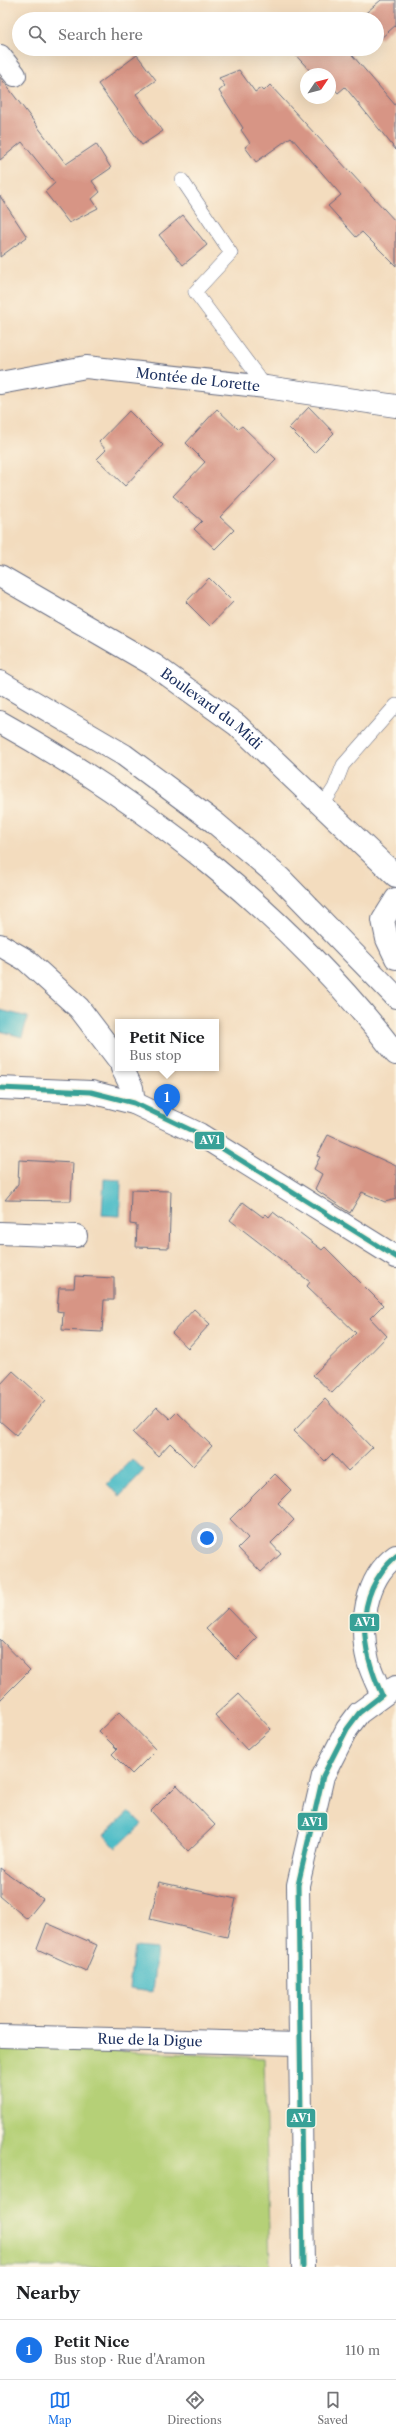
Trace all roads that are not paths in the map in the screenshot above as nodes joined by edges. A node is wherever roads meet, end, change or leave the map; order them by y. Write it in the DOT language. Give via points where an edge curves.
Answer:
graph roads {
  1 [pos="0,56"];
  2 [pos="15,74"];
  3 [pos="182,180"];
  4 [pos="0,383"];
  5 [pos="266,387"];
  6 [pos="396,406"];
  7 [pos="0,576"];
  8 [pos="0,682"];
  9 [pos="396,705"];
  10 [pos="0,722"];
  11 [pos="323,805"];
  12 [pos="396,876"];
  13 [pos="396,899"];
  14 [pos="0,945"];
  15 [pos="396,958"];
  16 [pos="396,997"];
  17 [pos="396,1054"];
  18 [pos="115,1055"];
  19 [pos="124,1071"];
  20 [pos="0,1088"];
  21 [pos="134,1103"];
  22 [pos="0,1233"];
  23 [pos="76,1236"];
  24 [pos="396,1257"];
  25 [pos="396,1556"];
  26 [pos="389,1690"];
  27 [pos="0,2036"];
  28 [pos="299,2044"];
  29 [pos="303,2267"];
  1 -- 2 [label="street"];
  3 -- 5 [label="lane" via="231,253 195,292"];
  4 -- 5 [label="street, Montée de Lorette" via="86,367"];
  5 -- 6 [label="street, Montée de Lorette"];
  7 -- 11 [label="street, Boulevard du Midi" via="154,665 237,725"];
  8 -- 16 [label="street" via="124,755 214,822 280,878"];
  9 -- 11 [label="lane" via="343,765 334,788"];
  10 -- 17 [label="street" via="56,753 114,791 232,884 329,976"];
  11 -- 12 [label="street, Boulevard du Midi"];
  13 -- 15 [label="street" via="383,920 387,939"];
  14 -- 18 [label="street" via="26,960 79,1008"];
  19 -- 21 [label="street" via="132,1088"];
  20 -- 21 [label="street" via="91,1092"];
  21 -- 24 [label="street" via="199,1134"];
  22 -- 23 [label="street"];
  25 -- 26 [label="street" via="375,1581 366,1607 365,1636 368,1661"];
  26 -- 28 [label="street" via="359,1714 347,1729 323,1776 298,1885"];
  27 -- 28 [label="street, Rue de la Digue"];
  28 -- 29 [label="street"];
}
